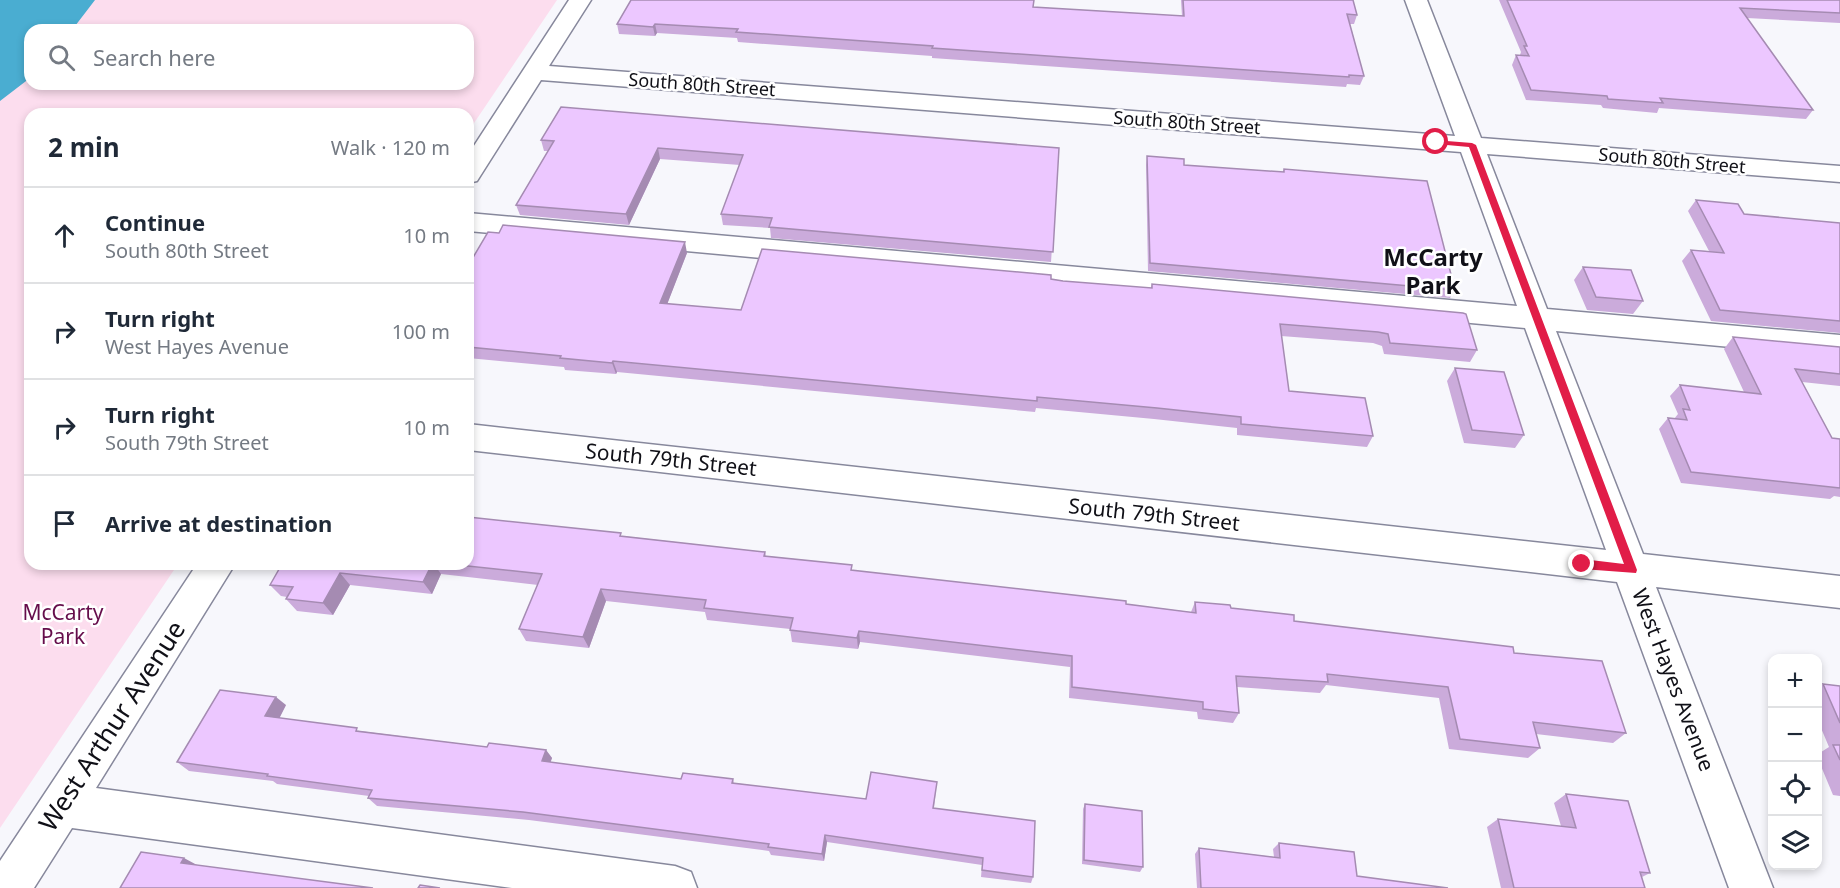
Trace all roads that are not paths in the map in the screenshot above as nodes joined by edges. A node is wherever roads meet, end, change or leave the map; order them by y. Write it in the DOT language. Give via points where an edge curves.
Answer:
graph roads {
  1 [pos="580,0"];
  2 [pos="1416,0"];
  3 [pos="534,72"];
  4 [pos="1472,145"];
  5 [pos="474,166"];
  6 [pos="1840,174"];
  7 [pos="474,223"];
  8 [pos="1537,318"];
  9 [pos="1840,346"];
  10 [pos="474,438"];
  11 [pos="213,570"];
  12 [pos="1632,570"];
  13 [pos="1840,592"];
  14 [pos="62,805"];
  15 [pos="8,888"];
  16 [pos="675,888"];
  17 [pos="1751,888"];
  1 -- 3 [label="street"];
  2 -- 4 [label="street, West Hayes Avenue"];
  3 -- 4 [label="street, South 80th Street"];
  3 -- 5 [label="street"];
  4 -- 6 [label="street, South 80th Street"];
  4 -- 8 [label="street, West Hayes Avenue"];
  7 -- 8 [label="street"];
  8 -- 9 [label="street"];
  8 -- 12 [label="street, West Hayes Avenue"];
  10 -- 12 [label="street, South 79th Street"];
  11 -- 14 [label="street, West Arthur Avenue"];
  12 -- 13 [label="street, South 79th Street"];
  12 -- 17 [label="street, West Hayes Avenue"];
  14 -- 15 [label="street, West Arthur Avenue"];
  14 -- 16 [label="street"];
}
